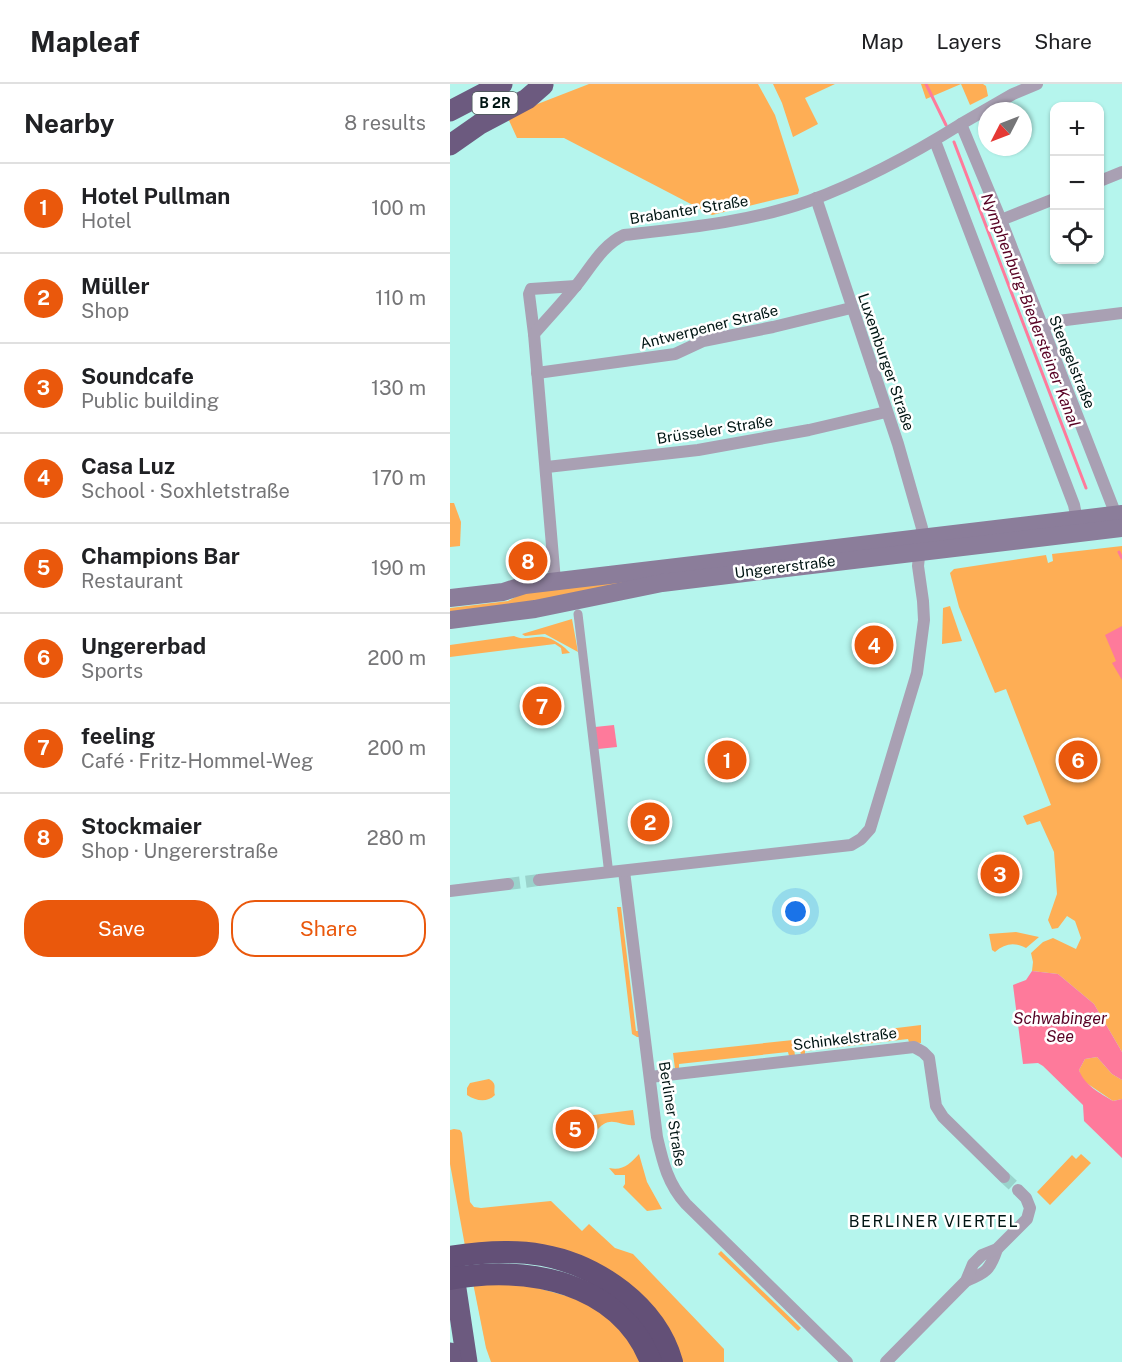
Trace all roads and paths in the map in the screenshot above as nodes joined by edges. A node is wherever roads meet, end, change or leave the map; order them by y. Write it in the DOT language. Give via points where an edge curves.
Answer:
graph roads {
  1 [pos="468,84"];
  2 [pos="502,84"];
  3 [pos="1037,84"];
  4 [pos="545,85"];
  5 [pos="450,96"];
  6 [pos="450,111"];
  7 [pos="961,124"];
  8 [pos="450,129"];
  9 [pos="935,141"];
  10 [pos="450,145"];
  11 [pos="1122,172"];
  12 [pos="1104,179"];
  13 [pos="816,198"];
  14 [pos="1050,201"];
  15 [pos="1001,220"];
  16 [pos="576,286"];
  17 [pos="852,308"];
  18 [pos="1122,314"];
  19 [pos="1042,327"];
  20 [pos="534,334"];
  21 [pos="537,373"];
  22 [pos="886,412"];
  23 [pos="547,467"];
  24 [pos="1120,519"];
  25 [pos="1077,520"];
  26 [pos="921,544"];
  27 [pos="555,581"];
  28 [pos="450,598"];
  29 [pos="578,614"];
  30 [pos="450,620"];
  31 [pos="608,866"];
  32 [pos="624,871"];
  33 [pos="538,880"];
  34 [pos="508,884"];
  35 [pos="451,891"];
  36 [pos="650,1077"];
  37 [pos="1004,1177"];
  38 [pos="1018,1190"];
  39 [pos="450,1251"];
  40 [pos="450,1257"];
  41 [pos="497,1263"];
  42 [pos="450,1279"];
  43 [pos="450,1353"];
  44 [pos="451,1362"];
  45 [pos="467,1362"];
  46 [pos="651,1362"];
  47 [pos="672,1362"];
  48 [pos="847,1362"];
  49 [pos="886,1362"];
  1 -- 5 [label="highway"];
  2 -- 6 [label="highway, B 2R"];
  3 -- 7 [label="street"];
  4 -- 8 [label="highway, B 2R" via="489,106"];
  4 -- 10 [label="highway"];
  7 -- 9 [label="street"];
  7 -- 15 [label="street, Stengelstraße"];
  9 -- 13 [label="street, Brabanter Straße"];
  9 -- 25 [label="street"];
  11 -- 12 [label="street"];
  13 -- 16 [label="street, Brabanter Straße" via="744,218 624,235 612,240"];
  13 -- 17 [label="street, Luxemburger Straße"];
  14 -- 15 [label="street"];
  15 -- 19 [label="street, Stengelstraße"];
  16 -- 20 [label="street"];
  16 -- 20 [label="street" via="531,289"];
  17 -- 21 [label="street, Antwerpener Straße" via="703,341 675,354"];
  17 -- 22 [label="street, Luxemburger Straße"];
  18 -- 19 [label="street" via="1058,321"];
  19 -- 24 [label="street, Stengelstraße"];
  20 -- 21 [label="street"];
  21 -- 23 [label="street"];
  22 -- 23 [label="street, Brüsseler Straße" via="698,450"];
  22 -- 26 [label="street, Luxemburger Straße" via="919,514"];
  23 -- 27 [label="street"];
  24 -- 25 [label="main road, Ungererstraße"];
  24 -- 26 [label="main road, Ungererstraße"];
  25 -- 26 [label="main road, Ungererstraße"];
  26 -- 27 [label="main road, Ungererstraße"];
  26 -- 30 [label="main road, Ungererstraße"];
  26 -- 32 [label="street, Luxemburger Straße" via="918,566 924,620 917,673 870,829 861,839 851,845"];
  27 -- 28 [label="main road, Ungererstraße"];
  29 -- 31 [label="street"];
  32 -- 33 [label="street"];
  32 -- 36 [label="street, Berliner Straße"];
  34 -- 35 [label="street"];
  36 -- 37 [label="street, Schinkelstraße" via="914,1047 929,1058 936,1106 943,1117"];
  36 -- 48 [label="street, Berliner Straße" via="661,1154 671,1186"];
  38 -- 49 [label="street" via="1030,1208 1027,1219 997,1249 992,1265 966,1281"];
  39 -- 45 [label="highway"];
  40 -- 41 [label="highway"];
  41 -- 42 [label="highway"];
  41 -- 46 [label="highway" via="526,1275 552,1279 610,1307 629,1325"];
  41 -- 47 [label="highway" via="524,1253 564,1260 611,1283 647,1315"];
  43 -- 44 [label="highway"];
}
